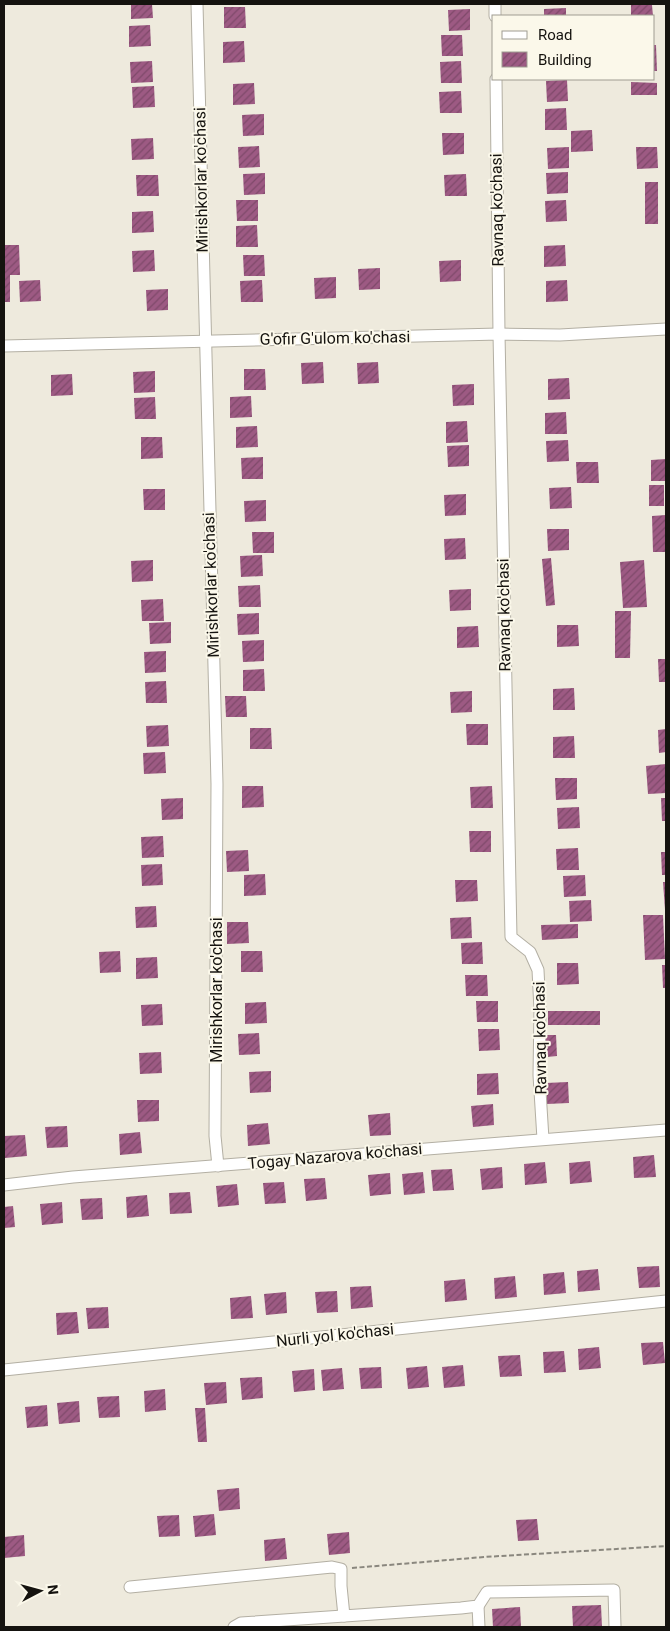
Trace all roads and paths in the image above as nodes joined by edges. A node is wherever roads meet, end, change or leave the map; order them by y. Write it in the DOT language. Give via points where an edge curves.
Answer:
graph roads {
  1 [pos="197,4"];
  2 [pos="496,80"];
  3 [pos="666,329"];
  4 [pos="499,334"];
  5 [pos="205,340"];
  6 [pos="4,346"];
  7 [pos="666,1130"];
  8 [pos="543,1139"];
  9 [pos="218,1166"];
  10 [pos="4,1186"];
  11 [pos="666,1301"];
  12 [pos="4,1370"];
  13 [pos="666,1546"];
  14 [pos="342,1569"];
  15 [pos="130,1587"];
  16 [pos="478,1606"];
  17 [pos="362,1615"];
  18 [pos="344,1616"];
  19 [pos="238,1626"];
  20 [pos="362,1627"];
  21 [pos="479,1627"];
  22 [pos="615,1627"];
  1 -- 5 [label="street, Mirishkorlar ko'chasi"];
  2 -- 4 [label="street, Ravnaq ko'chasi"];
  3 -- 4 [label="street, G'ofir G'ulom ko'chasi" via="560,335"];
  4 -- 5 [label="street, G'ofir G'ulom ko'chasi"];
  4 -- 8 [label="street, Ravnaq ko'chasi" via="511,937 530,952 538,970"];
  5 -- 6 [label="street, G'ofir G'ulom ko'chasi"];
  5 -- 9 [label="street, Mirishkorlar ko'chasi" via="217,784 215,1136"];
  7 -- 8 [label="street, Togay Nazarova ko'chasi"];
  8 -- 9 [label="street, Togay Nazarova ko'chasi"];
  9 -- 10 [label="street, Togay Nazarova ko'chasi" via="73,1177"];
  11 -- 12 [label="street, Nurli yol ko'chasi"];
  13 -- 14 [label="path"];
  14 -- 15 [label="street" via="332,1567"];
  14 -- 18 [label="street"];
  16 -- 17 [label="street"];
  16 -- 21 [label="street"];
  16 -- 22 [label="street" via="487,1592 614,1590"];
  17 -- 18 [label="street"];
  17 -- 20 [label="street"];
  18 -- 19 [label="street"];
}
